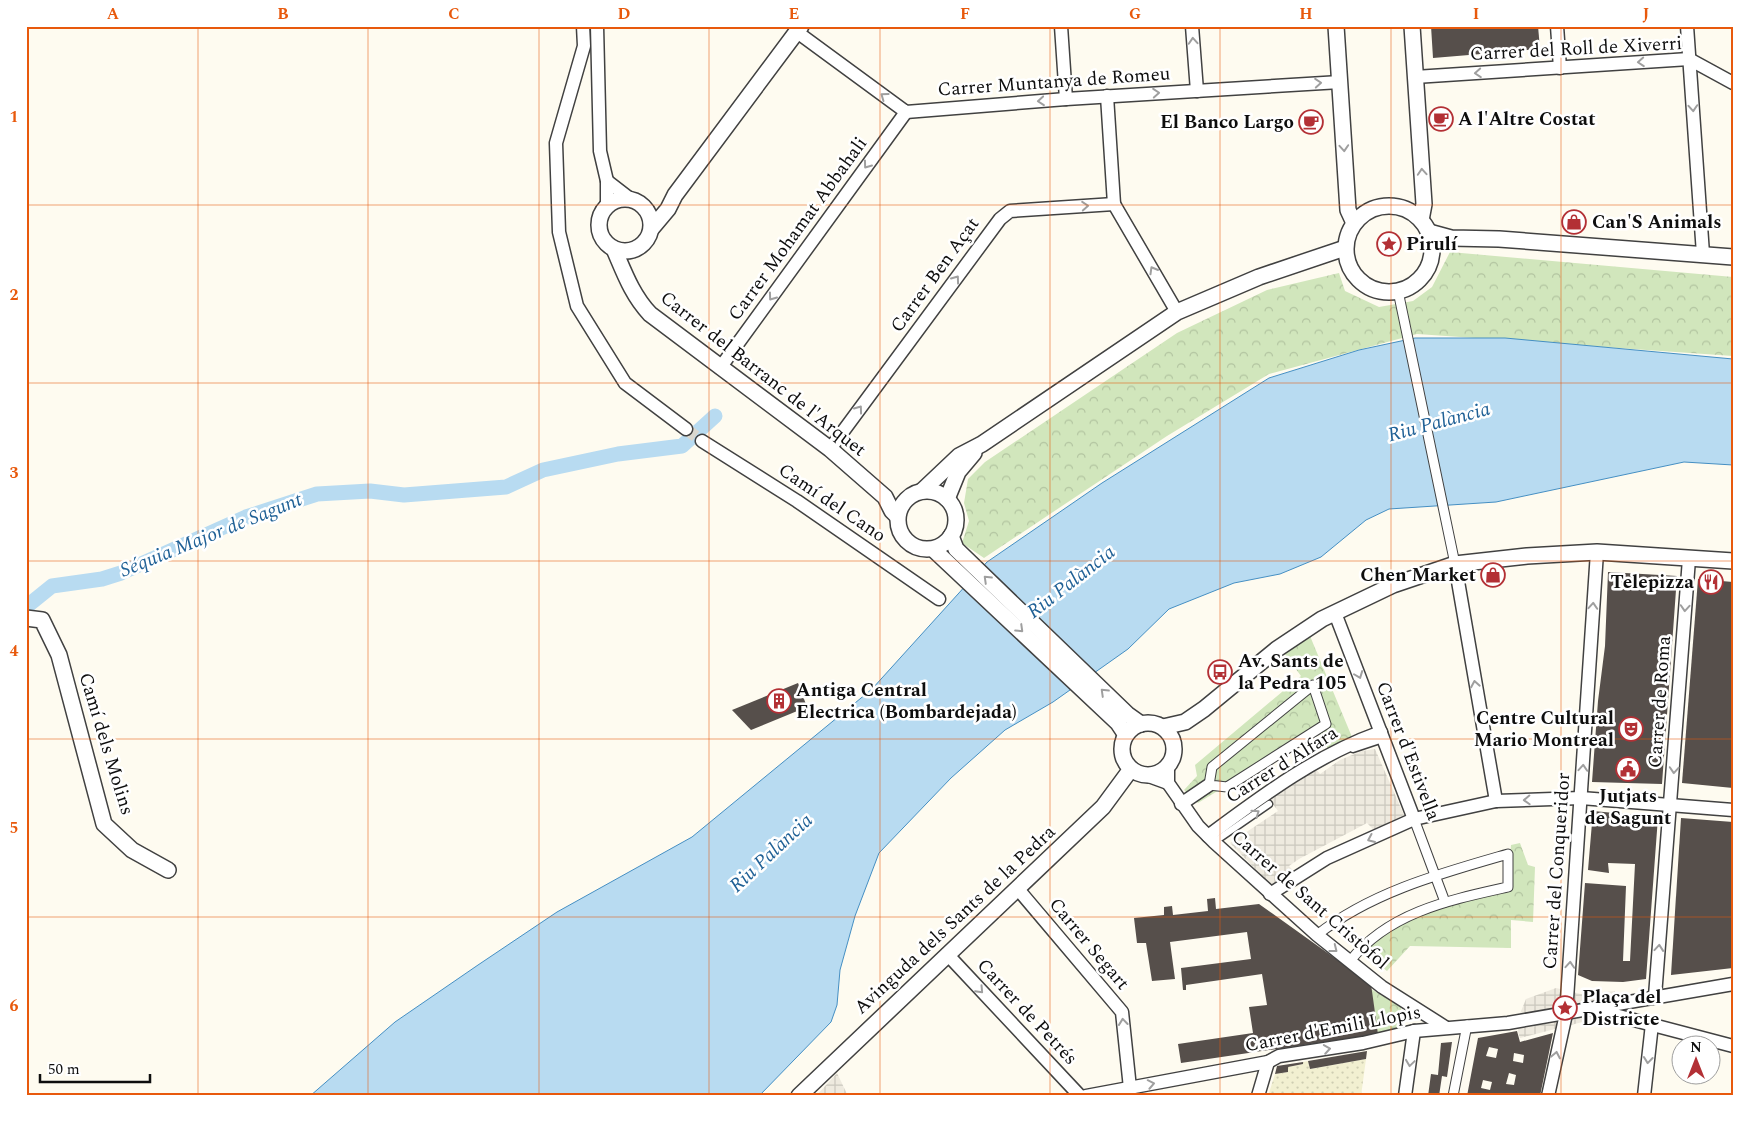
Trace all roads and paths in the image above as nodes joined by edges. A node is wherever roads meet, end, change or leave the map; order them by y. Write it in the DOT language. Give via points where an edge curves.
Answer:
graph roads {
  1 [pos="583,26"];
  2 [pos="598,26"];
  3 [pos="1061,26"];
  4 [pos="1192,26"];
  5 [pos="1336,26"];
  6 [pos="1412,26"];
  7 [pos="1557,26"];
  8 [pos="1687,26"];
  9 [pos="799,29"];
  10 [pos="1689,59"];
  11 [pos="1560,68"];
  12 [pos="1415,77"];
  13 [pos="1340,82"];
  14 [pos="1733,83"];
  15 [pos="1197,91"];
  16 [pos="1107,96"];
  17 [pos="1066,99"];
  18 [pos="906,112"];
  19 [pos="607,181"];
  20 [pos="675,195"];
  21 [pos="635,201"];
  22 [pos="1114,204"];
  23 [pos="607,205"];
  24 [pos="1354,223"];
  25 [pos="1425,226"];
  26 [pos="652,228"];
  27 [pos="1451,238"];
  28 [pos="1345,248"];
  29 [pos="614,249"];
  30 [pos="635,249"];
  31 [pos="1432,251"];
  32 [pos="1703,254"];
  33 [pos="1733,257"];
  34 [pos="1319,258"];
  35 [pos="1350,267"];
  36 [pos="626,276"];
  37 [pos="1398,291"];
  38 [pos="1177,312"];
  39 [pos="720,368"];
  40 [pos="686,429"];
  41 [pos="702,441"];
  42 [pos="982,444"];
  43 [pos="830,449"];
  44 [pos="922,491"];
  45 [pos="885,497"];
  46 [pos="907,498"];
  47 [pos="947,499"];
  48 [pos="897,516"];
  49 [pos="951,536"];
  50 [pos="933,549"];
  51 [pos="1597,552"];
  52 [pos="1689,559"];
  53 [pos="1733,561"];
  54 [pos="1455,564"];
  55 [pos="938,599"];
  56 [pos="1336,613"];
  57 [pos="26,618"];
  58 [pos="1184,722"];
  59 [pos="1142,724"];
  60 [pos="1163,727"];
  61 [pos="1126,735"];
  62 [pos="1382,736"];
  63 [pos="1174,748"];
  64 [pos="1168,765"];
  65 [pos="1317,768"];
  66 [pos="1131,769"];
  67 [pos="1146,775"];
  68 [pos="1168,783"];
  69 [pos="1209,785"];
  70 [pos="1581,798"];
  71 [pos="1496,801"];
  72 [pos="1181,804"];
  73 [pos="1269,804"];
  74 [pos="1671,806"];
  75 [pos="1733,810"];
  76 [pos="1414,819"];
  77 [pos="1211,839"];
  78 [pos="168,870"];
  79 [pos="1435,875"];
  80 [pos="1017,888"];
  81 [pos="1270,894"];
  82 [pos="1445,902"];
  83 [pos="1317,935"];
  84 [pos="947,954"];
  85 [pos="1350,962"];
  86 [pos="1733,984"];
  87 [pos="1655,996"];
  88 [pos="1587,1008"];
  89 [pos="1566,1014"];
  90 [pos="1652,1024"];
  91 [pos="1467,1025"];
  92 [pos="1446,1026"];
  93 [pos="1414,1031"];
  94 [pos="1733,1046"];
  95 [pos="1268,1062"];
  96 [pos="1130,1088"];
  97 [pos="800,1095"];
  98 [pos="1080,1096"];
  99 [pos="1087,1096"];
  100 [pos="1258,1096"];
  101 [pos="1405,1096"];
  102 [pos="1453,1096"];
  103 [pos="1548,1096"];
  104 [pos="1644,1096"];
  1 -- 40 [label="street" via="584,46 556,143 560,232 577,306 625,383"];
  2 -- 19 [label="street" via="600,151"];
  3 -- 17 [label="street"];
  15 -- 4 [label="street, one-way"];
  5 -- 13 [label="street"];
  6 -- 12 [label="street"];
  7 -- 11 [label="street"];
  8 -- 10 [label="street"];
  18 -- 9 [label="street, one-way"];
  9 -- 20 [label="street"];
  10 -- 11 [label="street, Carrer del Roll de Xiverri, one-way"];
  10 -- 14 [label="street, Carrer del Roll de Xiverri"];
  10 -- 32 [label="street, one-way"];
  11 -- 12 [label="street, Carrer del Roll de Xiverri, one-way"];
  25 -- 12 [label="street, one-way"];
  15 -- 13 [label="street, Carrer Muntanya de Romeu, one-way"];
  13 -- 24 [label="street, one-way" via="1348,210"];
  16 -- 15 [label="street, Carrer Muntanya de Romeu, one-way"];
  16 -- 17 [label="street, Carrer Muntanya de Romeu"];
  16 -- 22 [label="street"];
  17 -- 18 [label="street, Carrer Muntanya de Romeu, one-way"];
  18 -- 39 [label="street, Carrer Mohamat Abbahali, one-way"];
  19 -- 21 [label="street"];
  19 -- 23 [label="street"];
  20 -- 21 [label="street" via="652,206"];
  20 -- 26 [label="street"];
  21 -- 23 [label="street" via="621,198"];
  21 -- 26 [label="street" via="651,219"];
  38 -- 22 [label="street, one-way"];
  43 -- 22 [label="street, Carrer Ben Açat, one-way" via="1000,219 1010,211"];
  23 -- 29 [label="street" via="599,220 599,229"];
  24 -- 25 [label="street" via="1371,210 1393,206 1410,212"];
  24 -- 28 [label="street"];
  25 -- 27 [label="street"];
  25 -- 31 [label="street"];
  26 -- 30 [label="street" via="646,241"];
  27 -- 31 [label="street"];
  27 -- 32 [label="street"];
  28 -- 34 [label="street"];
  28 -- 35 [label="street"];
  29 -- 30 [label="street"];
  29 -- 36 [label="street, Carrer del Barranc de l'Arquet"];
  30 -- 36 [label="street"];
  31 -- 37 [label="street" via="1430,264 1422,278 1410,288"];
  32 -- 33 [label="street"];
  34 -- 35 [label="street"];
  34 -- 38 [label="street" via="1259,278"];
  35 -- 37 [label="street" via="1355,276 1370,288 1390,293"];
  36 -- 39 [label="street, Carrer del Barranc de l'Arquet" via="639,303 650,314"];
  37 -- 54 [label="street"];
  38 -- 42 [label="street"];
  39 -- 43 [label="street, Carrer del Barranc de l'Arquet"];
  41 -- 55 [label="street, Camí del Cano" via="797,500"];
  42 -- 44 [label="street" via="959,456"];
  42 -- 47 [label="street" via="958,472"];
  43 -- 45 [label="street, Carrer del Barranc de l'Arquet"];
  44 -- 46 [label="street"];
  44 -- 47 [label="street" via="940,494"];
  45 -- 46 [label="street"];
  45 -- 48 [label="street, Carrer del Barranc de l'Arquet"];
  46 -- 48 [label="street"];
  47 -- 49 [label="street" via="955,513 955,529"];
  48 -- 50 [label="street" via="899,530 906,542 919,548"];
  49 -- 50 [label="street"];
  59 -- 49 [label="street, one-way" via="1126,714 956,549"];
  50 -- 61 [label="street, one-way" via="1118,723"];
  51 -- 52 [label="street"];
  51 -- 54 [label="street"];
  70 -- 51 [label="street, Carrer del Conqueridor, one-way"];
  52 -- 53 [label="street"];
  52 -- 74 [label="street, Carrer de Roma, one-way"];
  54 -- 56 [label="street" via="1393,585"];
  71 -- 54 [label="street, one-way"];
  56 -- 58 [label="street" via="1277,649"];
  56 -- 62 [label="street, Carrer d'Estivella, one-way"];
  57 -- 78 [label="street, Camí dels Molins" via="42,620 59,655 104,824 132,850"];
  58 -- 60 [label="street"];
  58 -- 63 [label="street"];
  59 -- 60 [label="street" via="1149,722"];
  59 -- 61 [label="street"];
  60 -- 63 [label="street" via="1173,740"];
  61 -- 66 [label="street" via="1122,753"];
  62 -- 65 [label="lane"];
  62 -- 76 [label="street, Carrer d'Estivella"];
  62 -- 77 [label="street, Carrer d'Alfara" via="1358,740 1314,762 1258,799"];
  63 -- 64 [label="street"];
  64 -- 67 [label="street" via="1158,773"];
  64 -- 68 [label="street"];
  66 -- 67 [label="street"];
  66 -- 80 [label="street, Avinguda dels Sants de la Pedra" via="1103,807"];
  67 -- 68 [label="street"];
  68 -- 72 [label="street, Carrer de Sant Cristòfol"];
  69 -- 69 [label="street" via="1227,787 1326,724 1313,685 1212,767"];
  69 -- 72 [label="street"];
  70 -- 71 [label="street, one-way"];
  70 -- 74 [label="street"];
  89 -- 70 [label="street, Carrer del Conqueridor, one-way"];
  71 -- 76 [label="street"];
  72 -- 77 [label="street, Carrer de Sant Cristòfol"];
  77 -- 73 [label="lane, one-way"];
  74 -- 75 [label="street"];
  87 -- 74 [label="street, Carrer de Roma, one-way"];
  76 -- 79 [label="street, Carrer d'Estivella"];
  76 -- 81 [label="street, one-way" via="1327,858"];
  77 -- 81 [label="street, Carrer de Sant Cristòfol"];
  79 -- 82 [label="street, Carrer d'Estivella"];
  79 -- 82 [label="street" via="1508,854 1508,887"];
  79 -- 83 [label="street" via="1380,898"];
  80 -- 84 [label="street, Avinguda dels Sants de la Pedra"];
  96 -- 80 [label="street, Carrer Segart, one-way" via="1122,1012"];
  81 -- 83 [label="street, Carrer de Sant Cristòfol"];
  82 -- 85 [label="street" via="1397,921 1362,946"];
  83 -- 85 [label="street, Carrer de Sant Cristòfol, one-way"];
  84 -- 97 [label="street, Avinguda dels Sants de la Pedra"];
  84 -- 98 [label="street, Carrer de Petrés, one-way"];
  85 -- 92 [label="street, Carrer de Sant Cristòfol" via="1382,987"];
  86 -- 87 [label="street, Carrer d'Emili Llopis"];
  87 -- 88 [label="street, Carrer d'Emili Llopis"];
  88 -- 89 [label="street, Carrer d'Emili Llopis"];
  88 -- 90 [label="street"];
  89 -- 91 [label="street, Carrer d'Emili Llopis" via="1508,1023"];
  103 -- 89 [label="street, Carrer del Conqueridor, one-way"];
  90 -- 94 [label="street"];
  90 -- 104 [label="street, one-way"];
  91 -- 92 [label="street, Carrer d'Emili Llopis"];
  91 -- 102 [label="street"];
  92 -- 93 [label="street, Carrer d'Emili Llopis"];
  95 -- 93 [label="street, Carrer d'Emili Llopis, one-way" via="1279,1056 1363,1043"];
  93 -- 101 [label="street, one-way"];
  96 -- 95 [label="street, Carrer d'Emili Llopis, one-way"];
  95 -- 100 [label="street"];
  96 -- 99 [label="street, Carrer d'Emili Llopis"];
}
